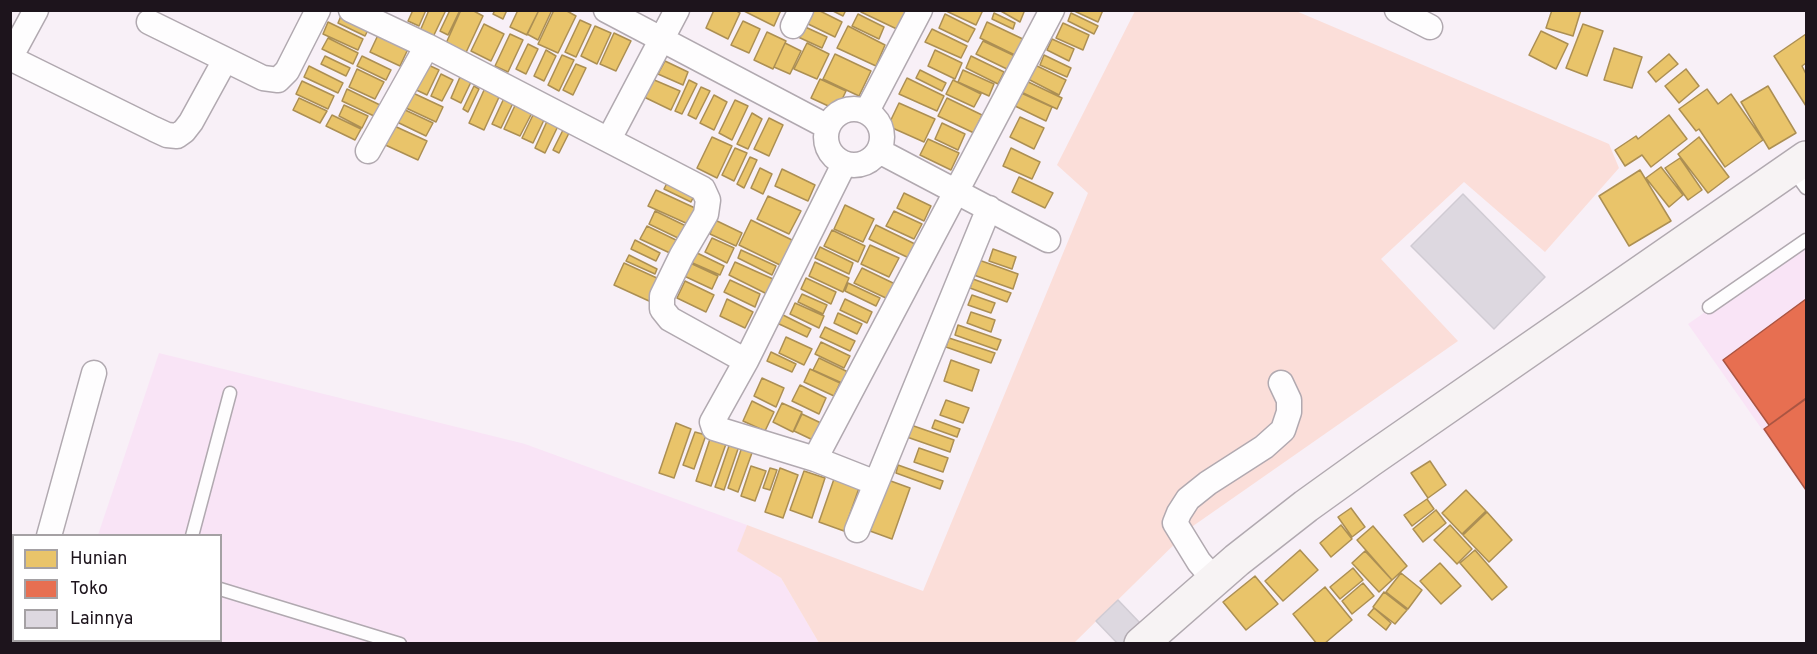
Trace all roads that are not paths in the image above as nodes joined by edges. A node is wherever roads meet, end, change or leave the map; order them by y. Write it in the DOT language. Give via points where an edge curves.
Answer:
graph roads {
  1 [pos="36,10"];
  2 [pos="318,10"];
  3 [pos="351,10"];
  4 [pos="606,10"];
  5 [pos="677,10"];
  6 [pos="920,10"];
  7 [pos="1052,10"];
  8 [pos="1397,10"];
  9 [pos="149,22"];
  10 [pos="1430,27"];
  11 [pos="662,39"];
  12 [pos="427,46"];
  13 [pos="10,58"];
  14 [pos="225,60"];
  15 [pos="867,111"];
  16 [pos="828,127"];
  17 [pos="609,138"];
  18 [pos="368,151"];
  19 [pos="879,151"];
  20 [pos="844,164"];
  21 [pos="1802,171"];
  22 [pos="956,191"];
  23 [pos="989,208"];
  24 [pos="1048,240"];
  25 [pos="1806,240"];
  26 [pos="1709,307"];
  27 [pos="746,362"];
  28 [pos="94,374"];
  29 [pos="1281,383"];
  30 [pos="230,393"];
  31 [pos="815,459"];
  32 [pos="876,483"];
  33 [pos="857,530"];
  34 [pos="50,534"];
  35 [pos="193,534"];
  36 [pos="1214,579"];
  37 [pos="222,590"];
  38 [pos="400,644"];
  39 [pos="1141,644"];
  1 -- 13 [label="street"];
  2 -- 14 [label="street" via="278,80 263,78"];
  3 -- 12 [label="street"];
  4 -- 11 [label="street"];
  5 -- 11 [label="street"];
  6 -- 15 [label="street"];
  7 -- 22 [label="street"];
  8 -- 10 [label="street"];
  9 -- 14 [label="street"];
  11 -- 16 [label="street"];
  11 -- 17 [label="street"];
  12 -- 17 [label="street"];
  12 -- 18 [label="street"];
  13 -- 14 [label="street" via="154,129 177,136 191,122"];
  15 -- 16 [label="street" via="852,109 837,114"];
  15 -- 19 [label="street" via="881,129"];
  16 -- 20 [label="street" via="826,141 832,155"];
  17 -- 27 [label="street" via="703,189 708,200 706,214 662,296 662,309 670,319"];
  19 -- 20 [label="street" via="864,164"];
  19 -- 22 [label="street"];
  20 -- 27 [label="street"];
  21 -- 36 [label="street" via="1370,460"];
  22 -- 23 [label="street"];
  22 -- 31 [label="street"];
  23 -- 24 [label="street"];
  23 -- 32 [label="street"];
  25 -- 26 [label="lane"];
  27 -- 31 [label="street" via="714,415 714,428"];
  28 -- 34 [label="street"];
  29 -- 36 [label="street" via="1289,400 1283,430 1188,499 1175,523 1198,562"];
  30 -- 35 [label="lane"];
  31 -- 32 [label="street"];
  32 -- 33 [label="street"];
  36 -- 39 [label="street"];
  37 -- 38 [label="lane"];
}
